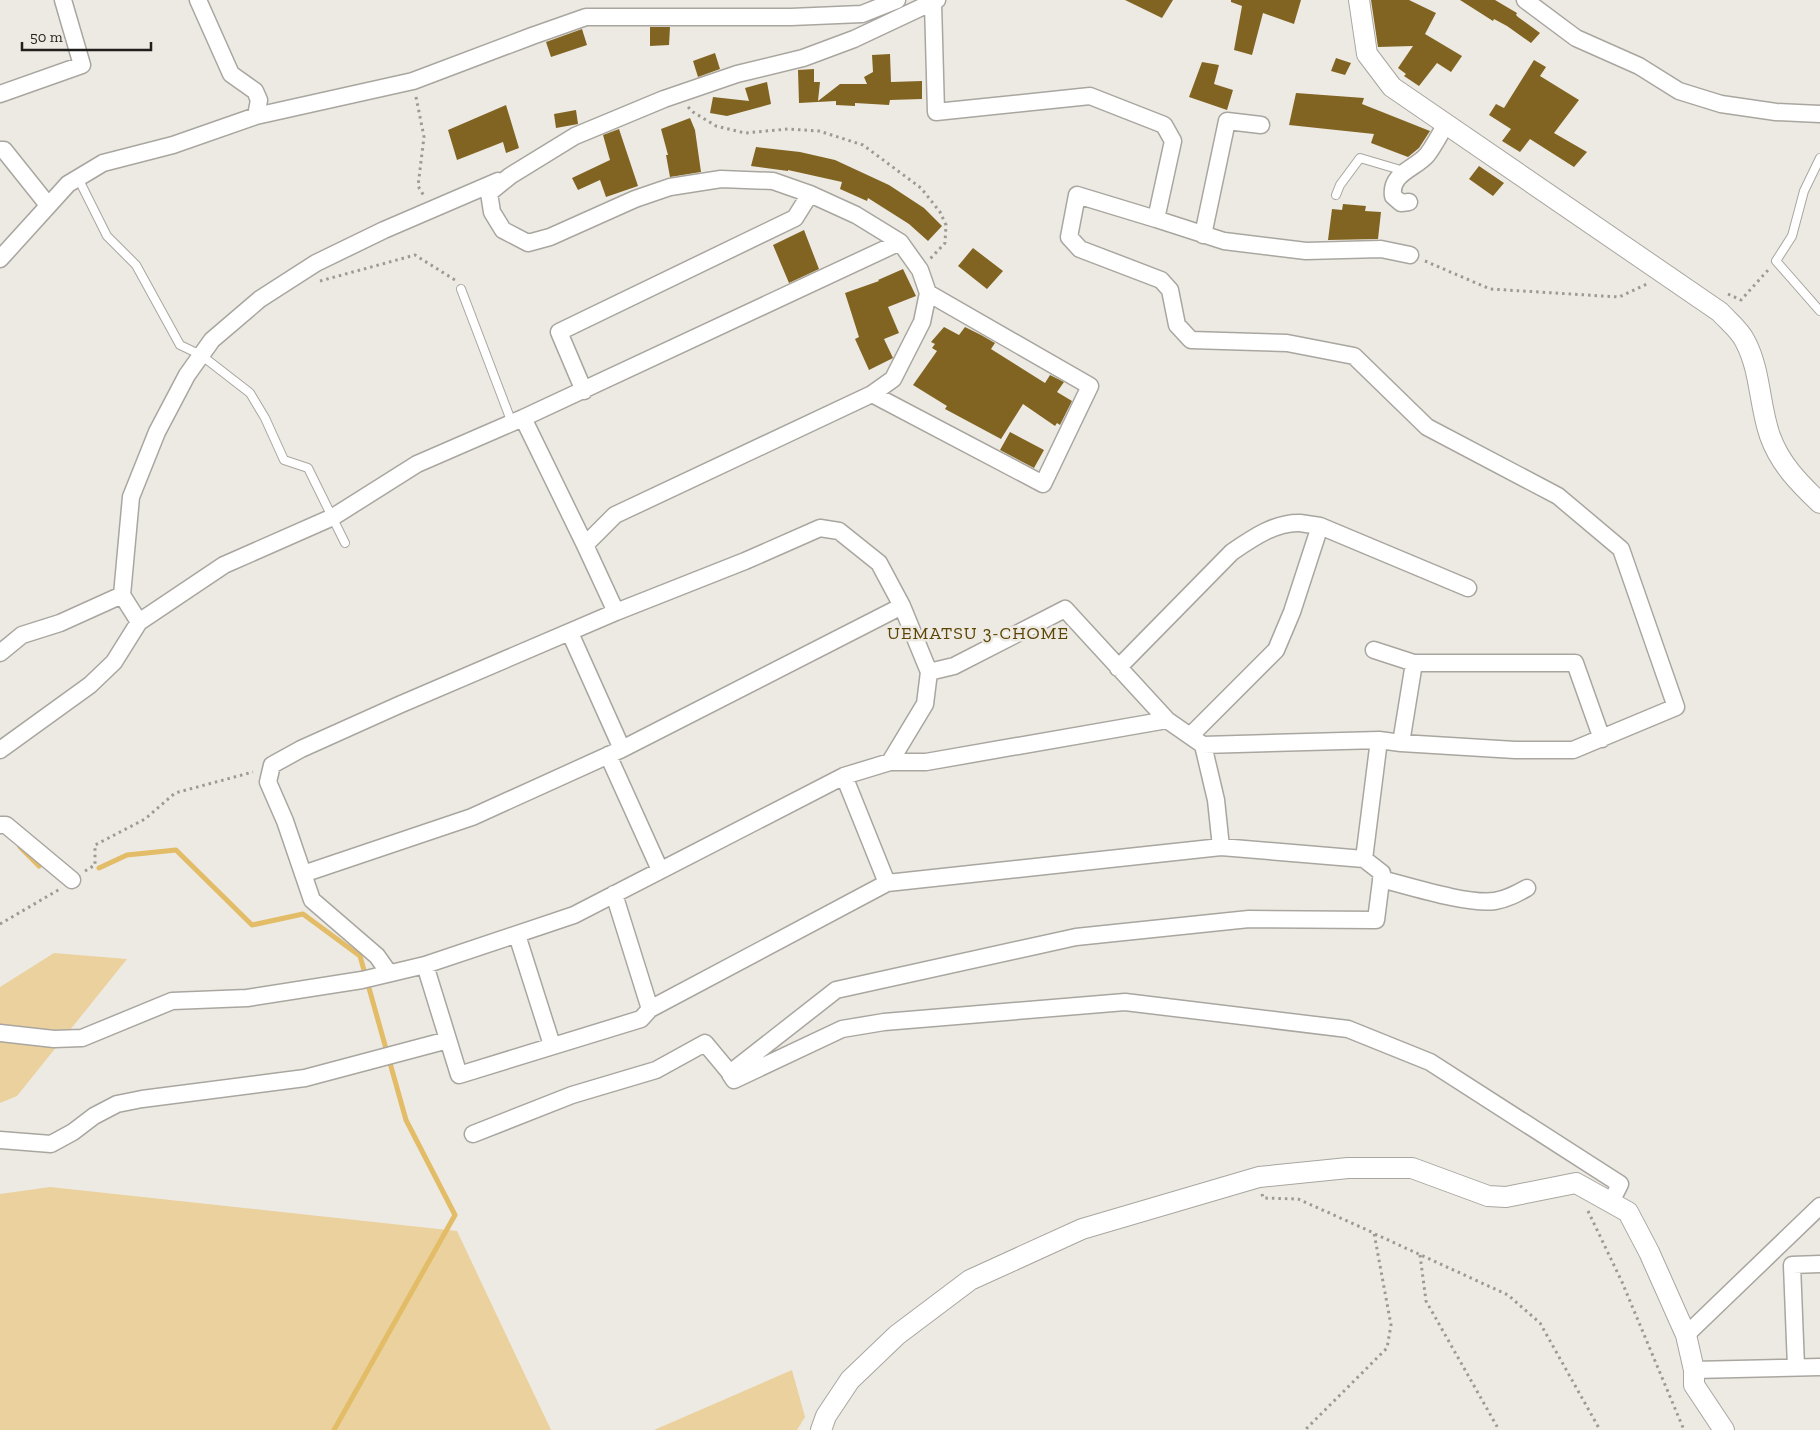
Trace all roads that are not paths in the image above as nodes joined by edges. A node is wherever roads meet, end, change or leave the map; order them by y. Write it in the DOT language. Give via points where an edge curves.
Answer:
graph roads {
  1 [pos="63,0"];
  2 [pos="198,0"];
  3 [pos="897,0"];
  4 [pos="1359,0"];
  5 [pos="1525,0"];
  6 [pos="935,2"];
  7 [pos="0,94"];
  8 [pos="1820,114"];
  9 [pos="256,116"];
  10 [pos="1446,124"];
  11 [pos="1261,125"];
  12 [pos="0,150"];
  13 [pos="1820,158"];
  14 [pos="1406,172"];
  15 [pos="510,176"];
  16 [pos="78,178"];
  17 [pos="810,194"];
  18 [pos="1336,194"];
  19 [pos="1409,202"];
  20 [pos="48,205"];
  21 [pos="1156,219"];
  22 [pos="1203,235"];
  23 [pos="900,242"];
  24 [pos="1410,255"];
  25 [pos="0,259"];
  26 [pos="461,289"];
  27 [pos="928,293"];
  28 [pos="1820,311"];
  29 [pos="201,355"];
  30 [pos="584,391"];
  31 [pos="872,394"];
  32 [pos="517,420"];
  33 [pos="1820,503"];
  34 [pos="333,516"];
  35 [pos="1320,526"];
  36 [pos="345,543"];
  37 [pos="586,544"];
  38 [pos="1468,588"];
  39 [pos="122,594"];
  40 [pos="902,606"];
  41 [pos="616,612"];
  42 [pos="139,622"];
  43 [pos="570,633"];
  44 [pos="1374,650"];
  45 [pos="0,653"];
  46 [pos="1414,663"];
  47 [pos="1118,668"];
  48 [pos="929,672"];
  49 [pos="1167,720"];
  50 [pos="1602,739"];
  51 [pos="1379,740"];
  52 [pos="1196,741"];
  53 [pos="1401,744"];
  54 [pos="0,750"];
  55 [pos="615,752"];
  56 [pos="890,762"];
  57 [pos="844,776"];
  58 [pos="0,825"];
  59 [pos="1221,847"];
  60 [pos="1364,859"];
  61 [pos="660,870"];
  62 [pos="303,874"];
  63 [pos="1381,879"];
  64 [pos="72,880"];
  65 [pos="887,883"];
  66 [pos="1527,888"];
  67 [pos="614,894"];
  68 [pos="517,935"];
  69 [pos="425,966"];
  70 [pos="389,973"];
  71 [pos="650,1009"];
  72 [pos="0,1033"];
  73 [pos="448,1040"];
  74 [pos="552,1046"];
  75 [pos="730,1073"];
  76 [pos="473,1134"];
  77 [pos="0,1140"];
  78 [pos="1611,1202"];
  79 [pos="1820,1206"];
  80 [pos="1820,1264"];
  81 [pos="1686,1335"];
  82 [pos="1820,1367"];
  83 [pos="1796,1368"];
  84 [pos="1694,1370"];
  85 [pos="821,1430"];
  86 [pos="1724,1430"];
  1 -- 7 [label="street" via="82,65"];
  2 -- 9 [label="street" via="231,74 255,91 259,100"];
  3 -- 9 [label="street" via="862,14 586,17 413,81"];
  4 -- 10 [label="street" via="1367,54 1392,87"];
  5 -- 8 [label="street" via="1576,38 1639,66 1679,91 1721,104"];
  6 -- 15 [label="street" via="803,58 737,74 575,136"];
  6 -- 21 [label="street" via="936,112 1090,96 1164,125 1174,141"];
  9 -- 16 [label="street" via="173,145 102,164"];
  10 -- 14 [label="street" via="1426,156"];
  10 -- 33 [label="street" via="1720,312 1745,339 1759,378 1762,409 1770,437 1782,462"];
  11 -- 22 [label="street" via="1228,121"];
  12 -- 20 [label="street" via="4,150"];
  13 -- 28 [label="lane" via="1804,192 1792,236 1776,261"];
  14 -- 18 [label="lane" via="1360,158"];
  14 -- 19 [label="street" via="1399,176 1392,188 1393,196 1401,203"];
  15 -- 17 [label="street" via="489,193 492,212 503,230 528,243 670,187 721,178 773,181"];
  15 -- 29 [label="street" via="316,263 260,299 212,340"];
  16 -- 20 [label="street"];
  16 -- 29 [label="lane" via="107,236 136,266 180,345"];
  17 -- 23 [label="street" via="856,215"];
  17 -- 30 [label="street" via="795,218 559,332"];
  20 -- 25 [label="street"];
  21 -- 22 [label="street"];
  21 -- 50 [label="street" via="1077,195 1068,237 1080,249 1162,280 1170,290 1177,325 1192,340 1287,343 1354,356 1427,427 1558,496 1621,549 1676,707"];
  22 -- 24 [label="street" via="1224,241 1306,251 1381,249"];
  23 -- 27 [label="street" via="920,270"];
  23 -- 30 [label="street"];
  26 -- 32 [label="lane"];
  27 -- 31 [label="street" via="922,322 893,379"];
  27 -- 31 [label="street" via="1090,386 1043,484"];
  29 -- 34 [label="lane" via="250,393 284,460 308,468"];
  29 -- 39 [label="street" via="157,432 131,497"];
  30 -- 32 [label="street"];
  31 -- 37 [label="street" via="615,515"];
  32 -- 34 [label="street" via="417,464"];
  32 -- 37 [label="street"];
  34 -- 36 [label="lane"];
  34 -- 42 [label="street" via="224,565"];
  35 -- 38 [label="street"];
  35 -- 47 [label="street" via="1298,523 1274,528 1232,552"];
  35 -- 52 [label="street" via="1276,650"];
  37 -- 41 [label="street"];
  39 -- 42 [label="street"];
  39 -- 45 [label="street" via="60,623 22,635"];
  40 -- 41 [label="street" via="879,563 839,531 820,528"];
  40 -- 48 [label="street"];
  40 -- 55 [label="street"];
  41 -- 43 [label="street"];
  42 -- 54 [label="street" via="114,662 90,685"];
  43 -- 55 [label="street"];
  43 -- 62 [label="street" via="399,705 272,765 268,782"];
  44 -- 46 [label="street"];
  46 -- 50 [label="street" via="1575,663"];
  46 -- 53 [label="street"];
  47 -- 48 [label="street" via="1066,609 954,666"];
  47 -- 49 [label="street"];
  48 -- 56 [label="street" via="925,704"];
  49 -- 52 [label="street"];
  49 -- 56 [label="street" via="926,762"];
  50 -- 53 [label="street" via="1573,750"];
  51 -- 52 [label="street"];
  51 -- 53 [label="street"];
  51 -- 60 [label="street"];
  52 -- 59 [label="street" via="1216,800"];
  55 -- 61 [label="street"];
  55 -- 62 [label="street" via="472,817"];
  56 -- 57 [label="street"];
  57 -- 61 [label="street"];
  57 -- 65 [label="street"];
  58 -- 64 [label="street" via="6,825"];
  59 -- 60 [label="street"];
  59 -- 65 [label="street"];
  60 -- 63 [label="street" via="1382,873"];
  61 -- 67 [label="street"];
  62 -- 70 [label="street" via="312,900 377,956"];
  63 -- 66 [label="street" via="1471,900 1492,901 1510,897"];
  63 -- 75 [label="street" via="1376,920 1248,919 1076,937 836,990"];
  65 -- 71 [label="street"];
  67 -- 68 [label="street" via="574,915"];
  67 -- 71 [label="street"];
  68 -- 69 [label="street"];
  68 -- 74 [label="street"];
  69 -- 70 [label="street"];
  69 -- 73 [label="street"];
  70 -- 72 [label="street" via="247,998 172,1001 82,1038 54,1039"];
  71 -- 74 [label="street" via="641,1018"];
  73 -- 74 [label="street" via="459,1075"];
  73 -- 77 [label="street" via="305,1078 117,1104 51,1144"];
  75 -- 76 [label="street" via="705,1043 656,1070 572,1095"];
  75 -- 78 [label="street" via="734,1080 842,1029 884,1022 1124,1002 1348,1028 1430,1062 1620,1184"];
  78 -- 81 [label="street" via="1628,1212"];
  78 -- 85 [label="street" via="1576,1183 1506,1197 1488,1196 1412,1168 1348,1168 1259,1177 1082,1229 970,1280 897,1335 850,1380 826,1416"];
  79 -- 81 [label="street"];
  80 -- 83 [label="street" via="1792,1265"];
  81 -- 84 [label="street"];
  82 -- 83 [label="street"];
  83 -- 84 [label="street"];
  84 -- 86 [label="street" via="1694,1384"];
}
